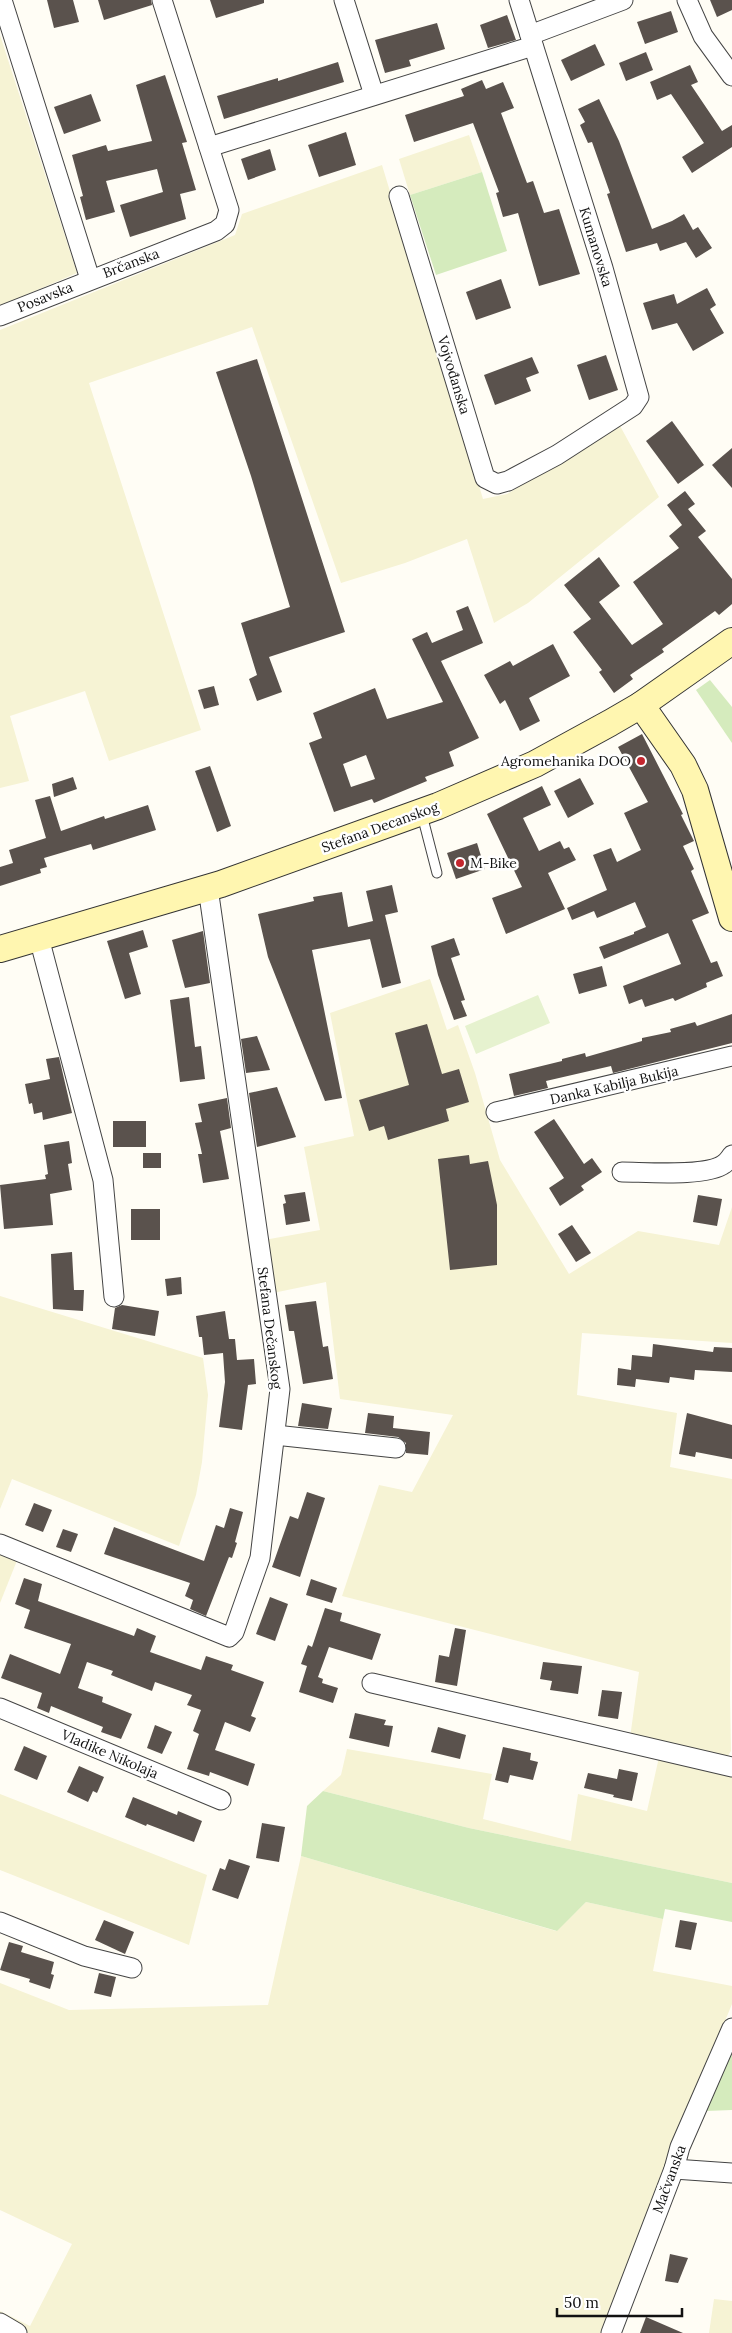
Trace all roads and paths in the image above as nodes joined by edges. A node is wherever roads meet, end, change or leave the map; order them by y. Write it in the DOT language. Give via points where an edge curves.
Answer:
graph roads {
  1 [pos="2,0"];
  2 [pos="162,0"];
  3 [pos="344,0"];
  4 [pos="520,0"];
  5 [pos="623,0"];
  6 [pos="687,0"];
  7 [pos="532,40"];
  8 [pos="732,76"];
  9 [pos="374,95"];
  10 [pos="209,147"];
  11 [pos="399,196"];
  12 [pos="90,279"];
  13 [pos="0,316"];
  14 [pos="557,455"];
  15 [pos="732,641"];
  16 [pos="641,705"];
  17 [pos="422,812"];
  18 [pos="437,873"];
  19 [pos="208,888"];
  20 [pos="732,918"];
  21 [pos="39,938"];
  22 [pos="0,949"];
  23 [pos="732,1056"];
  24 [pos="496,1112"];
  25 [pos="732,1155"];
  26 [pos="622,1172"];
  27 [pos="114,1297"];
  28 [pos="275,1435"];
  29 [pos="396,1448"];
  30 [pos="0,1544"];
  31 [pos="372,1683"];
  32 [pos="0,1708"];
  33 [pos="732,1767"];
  34 [pos="221,1800"];
  35 [pos="0,1922"];
  36 [pos="132,1968"];
  37 [pos="732,2028"];
  38 [pos="674,2169"];
  39 [pos="732,2173"];
  40 [pos="0,2323"];
  41 [pos="17,2333"];
  42 [pos="611,2333"];
  1 -- 12 [label="street, Brčanska"];
  2 -- 10 [label="street, Brčanska"];
  3 -- 9 [label="street"];
  4 -- 7 [label="street, Kumanovska"];
  5 -- 7 [label="street"];
  6 -- 8 [label="street" via="703,36"];
  7 -- 9 [label="street"];
  7 -- 14 [label="street, Kumanovska" via="603,268 639,397 618,417"];
  9 -- 10 [label="street"];
  10 -- 12 [label="street, Brčanska" via="228,210 225,224 216,231"];
  11 -- 14 [label="street, Vojvođanska" via="486,478 497,484 508,481"];
  12 -- 13 [label="street, Posavska"];
  15 -- 16 [label="main road, Stefana Decanskog"];
  16 -- 17 [label="main road, Stefana Decanskog" via="535,764"];
  16 -- 20 [label="main road" via="683,765 696,790"];
  17 -- 18 [label="lane"];
  17 -- 19 [label="main road, Stefana Decanskog"];
  19 -- 21 [label="main road, Stefana Decanskog"];
  19 -- 28 [label="street, Stefana Dečanskog" via="280,1389"];
  21 -- 22 [label="main road, Stefana Decanskog"];
  21 -- 27 [label="street" via="103,1180"];
  23 -- 24 [label="street, Danka Kabilja Bukija"];
  25 -- 26 [label="street" via="725,1164 714,1169 679,1173"];
  28 -- 29 [label="street"];
  28 -- 30 [label="street, Stefana Dečanskog" via="260,1558 234,1632 229,1637"];
  31 -- 33 [label="street"];
  32 -- 34 [label="street, Vladike Nikolaja"];
  35 -- 36 [label="street" via="84,1956"];
  37 -- 38 [label="street, Mačvanska" via="680,2147"];
  38 -- 39 [label="street"];
  38 -- 42 [label="street, Mačvanska"];
  40 -- 41 [label="street"];
}
